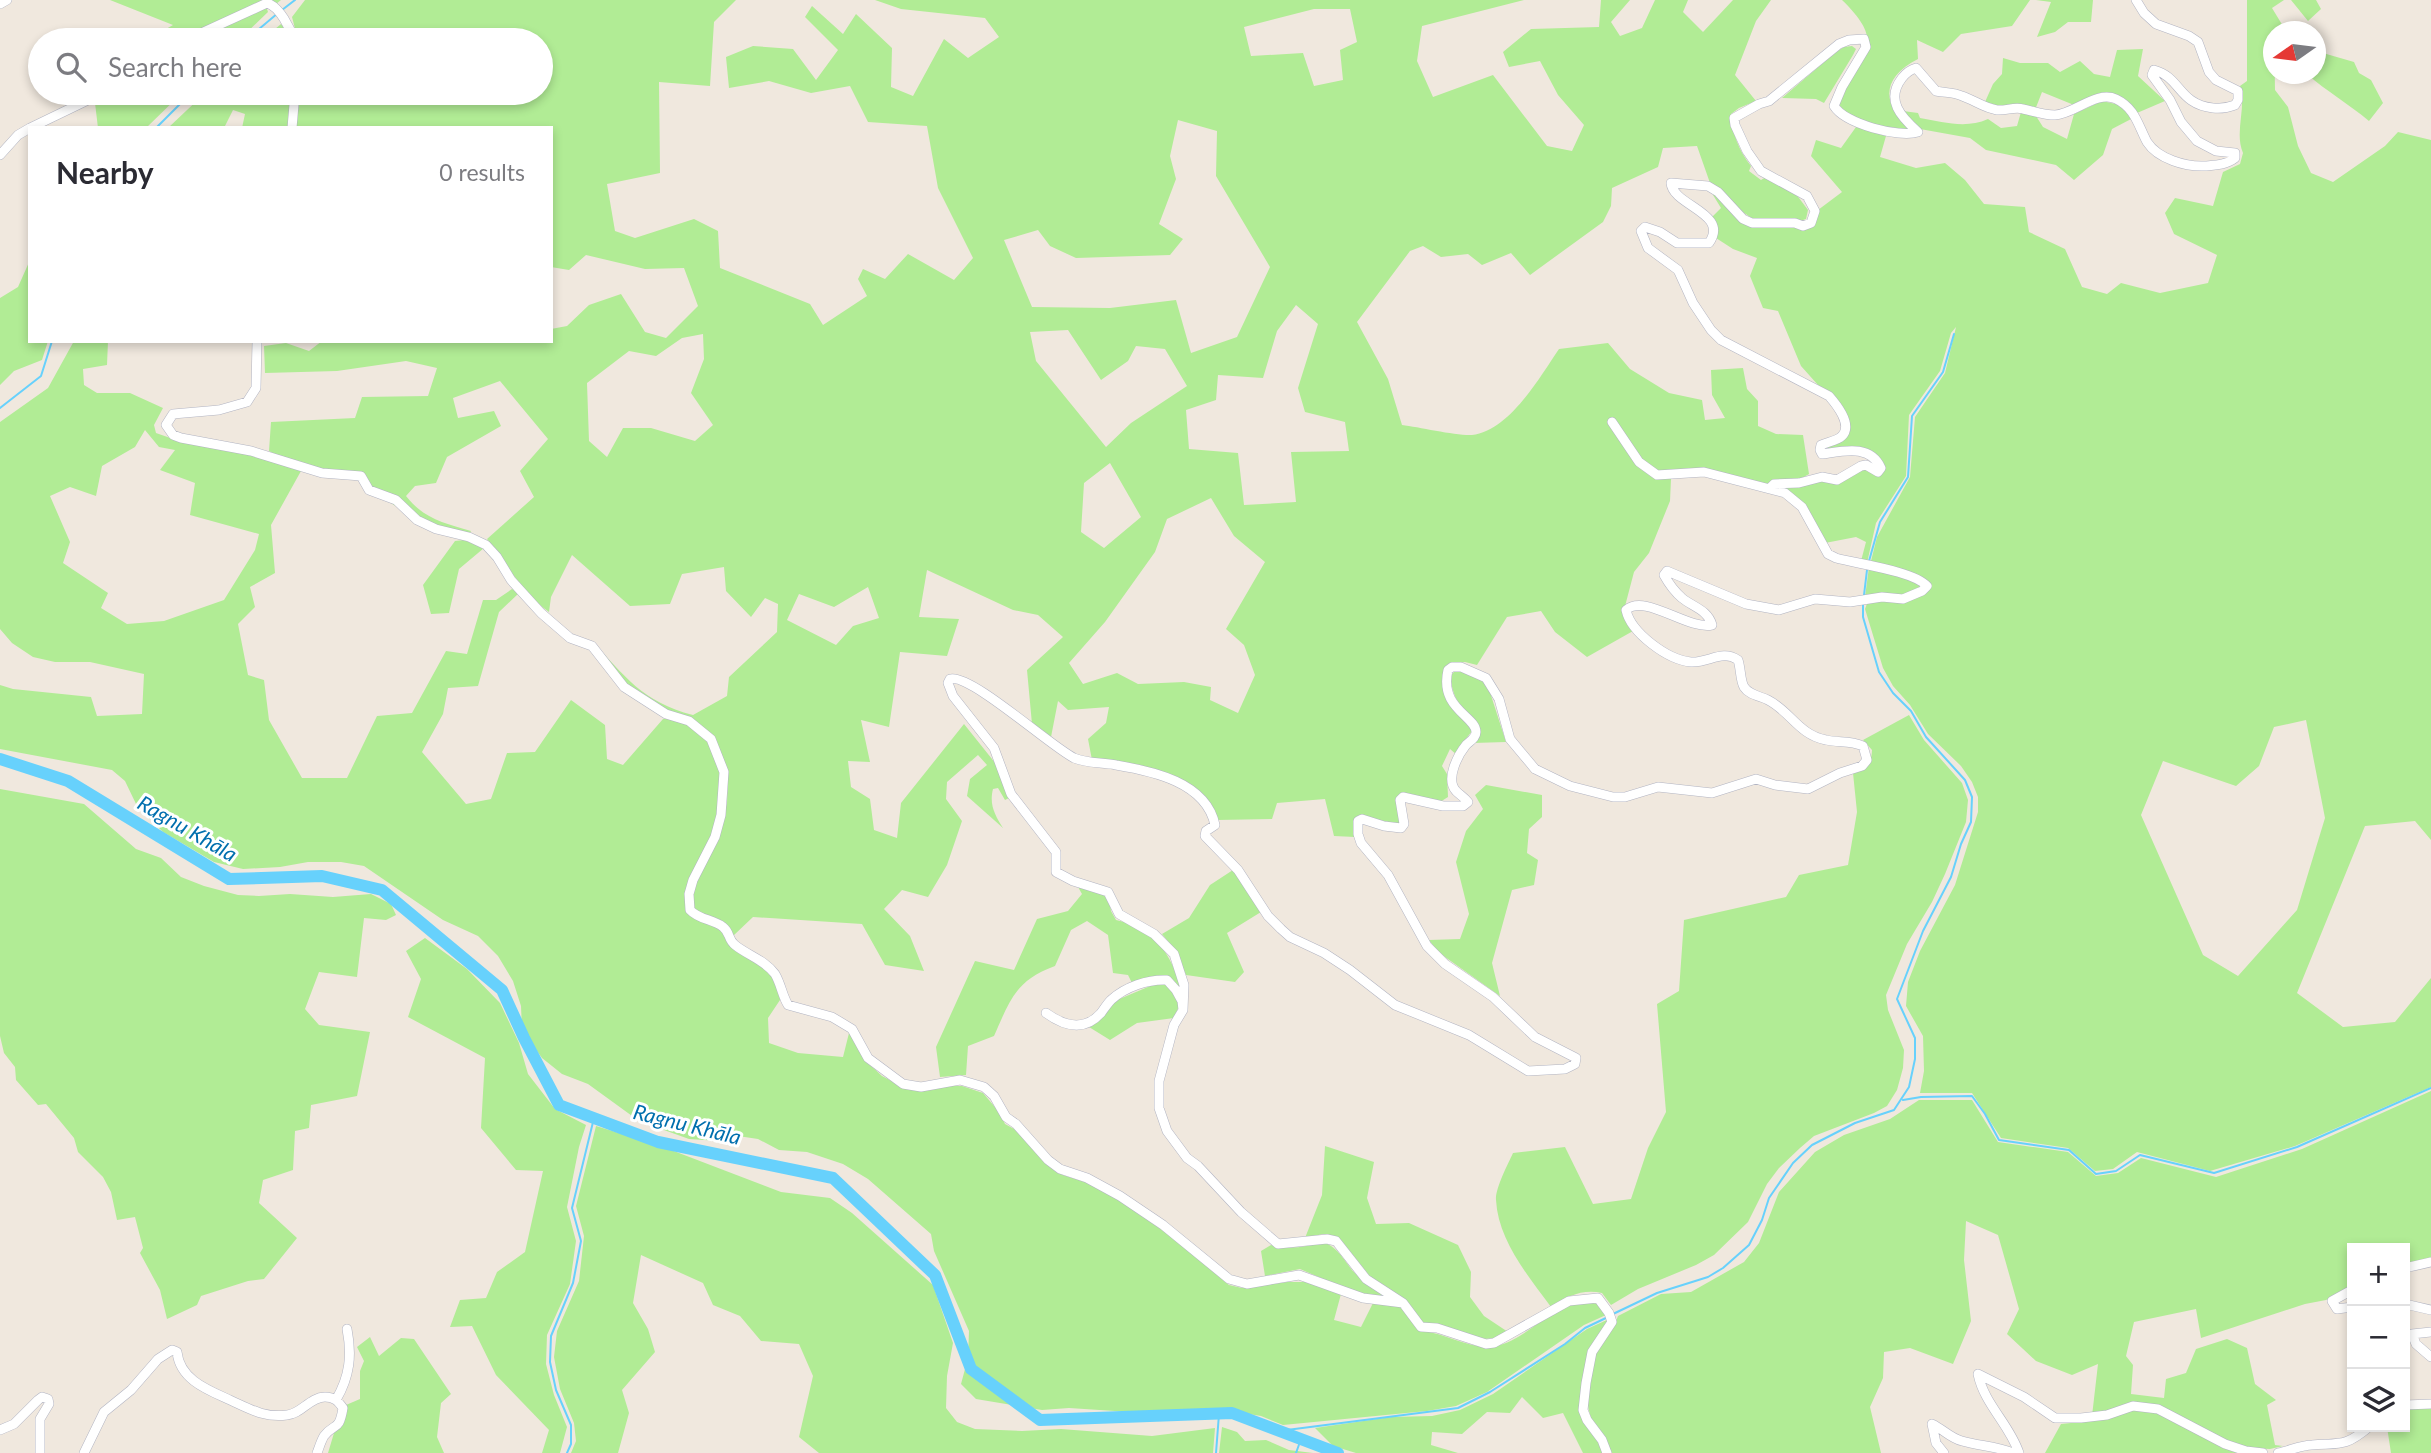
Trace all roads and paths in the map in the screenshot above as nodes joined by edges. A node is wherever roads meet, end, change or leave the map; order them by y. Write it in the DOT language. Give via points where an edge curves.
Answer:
graph roads {
  1 [pos="6,0"];
  2 [pos="2136,0"];
  3 [pos="0,4"];
  4 [pos="211,28"];
  5 [pos="289,28"];
  6 [pos="76,105"];
  7 [pos="294,105"];
  8 [pos="33,126"];
  9 [pos="292,126"];
  10 [pos="28,129"];
  11 [pos="0,155"];
  12 [pos="258,343"];
  13 [pos="1612,422"];
  14 [pos="1770,488"];
  15 [pos="1183,1010"];
  16 [pos="1046,1013"];
  17 [pos="2431,1262"];
  18 [pos="2410,1267"];
  19 [pos="2347,1293"];
  20 [pos="1403,1303"];
  21 [pos="2410,1305"];
  22 [pos="2347,1308"];
  23 [pos="2431,1310"];
  24 [pos="348,1329"];
  25 [pos="2431,1332"];
  26 [pos="2431,1357"];
  27 [pos="336,1399"];
  28 [pos="2431,1404"];
  29 [pos="2410,1405"];
  30 [pos="0,1430"];
  31 [pos="2363,1432"];
  32 [pos="40,1453"];
  33 [pos="84,1453"];
  34 [pos="317,1453"];
  35 [pos="1606,1453"];
  36 [pos="1944,1453"];
  37 [pos="2013,1453"];
  38 [pos="2019,1453"];
  39 [pos="2263,1453"];
  40 [pos="2278,1453"];
  1 -- 3 [label="street"];
  2 -- 14 [label="street" via="2156,24 2198,42 2209,72 2238,91 2235,106 2202,107 2186,98 2161,72 2154,70 2152,75 2197,141 2216,151 2235,153 2228,163 2182,164 2155,150 2130,109 2116,99 2101,98 2057,115 2022,108 2001,111 1952,92 1936,91 1916,68 1897,85 1894,96 1898,113 1918,132 1859,123 1834,106 1866,47 1864,39 1839,44 1769,101 1734,118 1746,151 1761,171 1807,196 1815,211 1811,223 1752,223 1708,186 1671,184 1678,197 1701,210 1713,237 1709,243 1677,243 1645,227 1641,231 1648,248 1678,270 1693,303 1721,340 1821,390 1838,406 1844,434 1821,445 1822,454 1862,451 1881,468 1878,472 1866,465 1838,480 1822,477"];
  4 -- 5 [label="street" via="267,3 274,5"];
  6 -- 8 [label="street"];
  7 -- 9 [label="street"];
  10 -- 11 [label="street"];
  12 -- 20 [label="street" via="256,388 247,402 173,414 166,425 169,431 181,438 251,451 322,473 361,476 369,490 396,500 417,520 486,545 510,580 541,612 570,638 592,646 624,687 702,730 718,752 724,786 715,836 692,880 690,910 696,917 720,924 731,942 769,967 788,1005 832,1017 852,1029 868,1058 903,1084 921,1087 960,1080 984,1087 1048,1160 1120,1196 1228,1279 1247,1284 1299,1275 1352,1295"];
  13 -- 14 [label="street" via="1639,462 1657,475 1704,472"];
  14 -- 15 [label="street" via="1802,507 1828,554 1899,573 1927,586 1903,599 1815,599 1779,610 1746,604 1667,571 1664,575 1669,584 1703,611 1712,625 1634,605 1626,610 1627,615 1644,639 1688,661 1724,654 1738,660 1749,692 1770,701 1816,737 1863,746 1867,760 1862,766 1808,789 1756,779 1712,793 1658,788 1613,797 1570,786 1535,769 1510,739 1499,699 1486,678 1452,667 1446,677 1452,703 1474,724 1476,732 1451,776 1455,790 1468,802 1443,806 1403,797 1401,828 1358,821 1361,843 1388,875 1427,946 1493,997 1535,1037 1576,1058 1575,1064 1564,1069 1528,1071 1469,1035 1395,1005 1350,970 1290,937 1268,916 1238,870 1205,836 1215,825 1213,816 1193,792 1162,776 1077,759 987,695 959,678 950,679 947,683 953,696 994,748 1011,794 1056,852 1056,872 1108,892 1119,915 1154,934 1174,954 1184,985"];
  15 -- 16 [label="street" via="1176,990 1167,981 1156,979 1124,990 1092,1021 1081,1025 1060,1023"];
  15 -- 20 [label="street" via="1174,1025 1158,1096 1162,1120 1178,1149 1272,1240 1279,1244 1336,1241 1366,1279"];
  17 -- 18 [label="street"];
  19 -- 22 [label="street" via="2332,1301 2337,1310"];
  20 -- 35 [label="street" via="1421,1327 1486,1344 1513,1334 1569,1301 1598,1298 1612,1322 1592,1352 1583,1410"];
  21 -- 23 [label="street"];
  24 -- 27 [label="street" via="350,1369"];
  25 -- 26 [label="street" via="2412,1334"];
  27 -- 33 [label="street" via="318,1398 291,1415 260,1414 206,1390 180,1365 172,1350 104,1412"];
  27 -- 34 [label="street" via="343,1408 341,1418 337,1428 324,1436"];
  28 -- 29 [label="street"];
  30 -- 32 [label="street" via="14,1424 38,1399 48,1399 40,1419"];
  31 -- 40 [label="street" via="2350,1442"];
  36 -- 37 [label="street" via="1936,1443 1932,1424 1952,1437"];
  38 -- 39 [label="street" via="1978,1374 2055,1418 2081,1419 2133,1406 2158,1409 2225,1444"];
}
